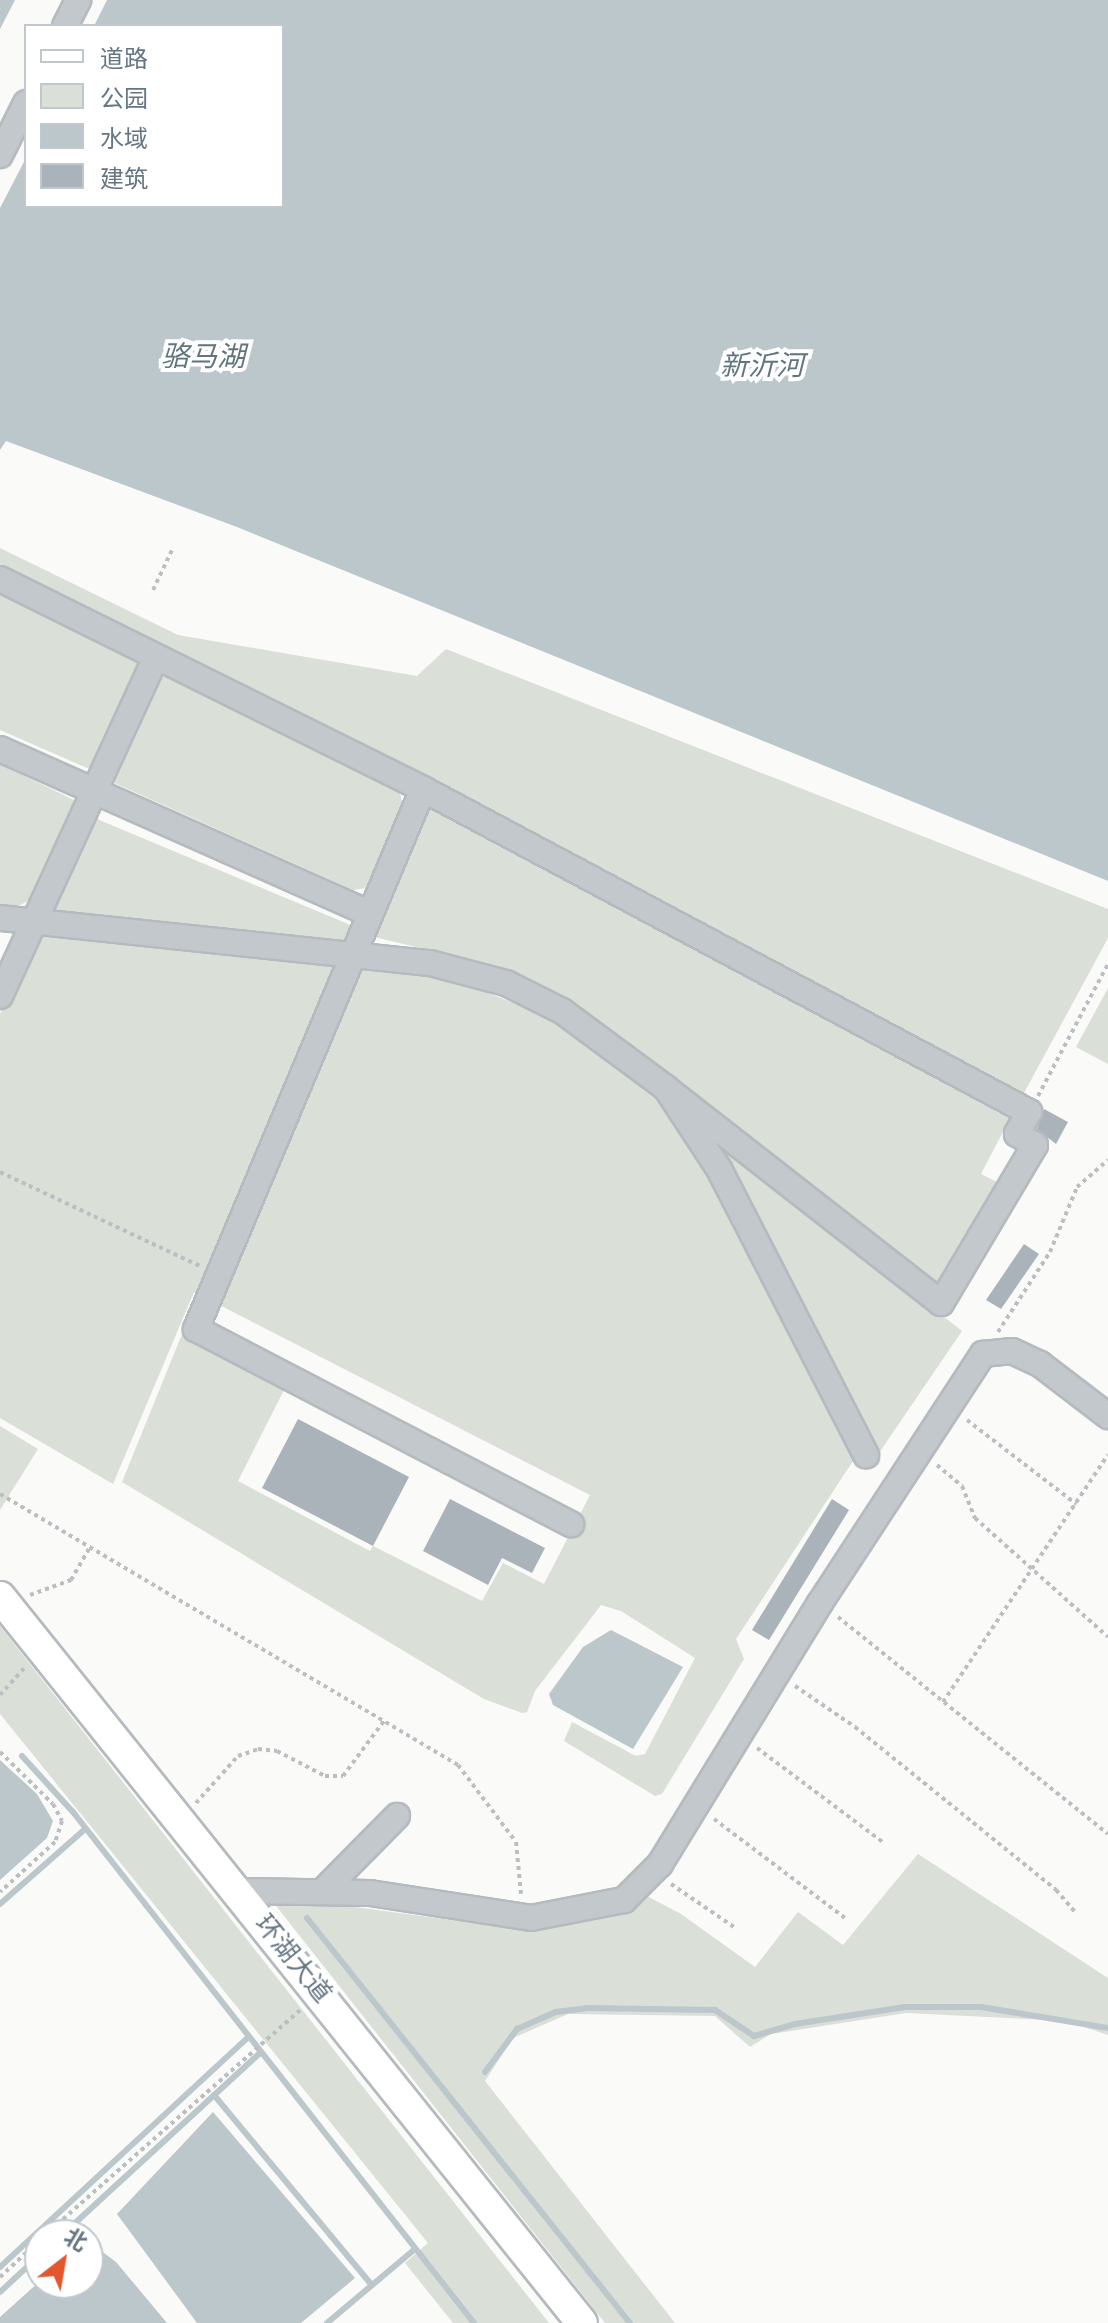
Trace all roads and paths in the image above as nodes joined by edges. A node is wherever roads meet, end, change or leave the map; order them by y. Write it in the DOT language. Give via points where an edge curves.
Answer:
graph roads {
  1 [pos="78,0"];
  2 [pos="66,24"];
  3 [pos="24,107"];
  4 [pos="0,155"];
  5 [pos="172,550"];
  6 [pos="0,579"];
  7 [pos="153,590"];
  8 [pos="156,657"];
  9 [pos="0,749"];
  10 [pos="423,789"];
  11 [pos="95,792"];
  12 [pos="369,913"];
  13 [pos="0,918"];
  14 [pos="34,921"];
  15 [pos="352,954"];
  16 [pos="1108,964"];
  17 [pos="0,996"];
  18 [pos="666,1088"];
  19 [pos="1029,1112"];
  20 [pos="1108,1160"];
  21 [pos="0,1172"];
  22 [pos="219,1275"];
  23 [pos="983,1354"];
  24 [pos="948,1407"];
  25 [pos="1108,1416"];
  26 [pos="919,1452"];
  27 [pos="866,1455"];
  28 [pos="1108,1455"];
  29 [pos="0,1494"];
  30 [pos="1076,1504"];
  31 [pos="571,1524"];
  32 [pos="90,1547"];
  33 [pos="1032,1569"];
  34 [pos="2,1600"];
  35 [pos="820,1603"];
  36 [pos="1108,1637"];
  37 [pos="42,1649"];
  38 [pos="777,1673"];
  39 [pos="0,1695"];
  40 [pos="943,1702"];
  41 [pos="384,1721"];
  42 [pos="739,1735"];
  43 [pos="0,1752"];
  44 [pos="696,1805"];
  45 [pos="397,1816"];
  46 [pos="182,1821"];
  47 [pos="1108,1834"];
  48 [pos="884,1843"];
  49 [pos="652,1872"];
  50 [pos="239,1891"];
  51 [pos="0,1892"];
  52 [pos="322,1892"];
  53 [pos="1075,1912"];
  54 [pos="520,1916"];
  55 [pos="845,1918"];
  56 [pos="734,1927"];
  57 [pos="320,1993"];
  58 [pos="63,2219"];
  59 [pos="24,2255"];
  60 [pos="0,2277"];
  61 [pos="582,2323"];
  1 -- 2 [label="street"];
  3 -- 4 [label="street"];
  5 -- 7 [label="path"];
  6 -- 8 [label="street"];
  8 -- 10 [label="street"];
  8 -- 11 [label="street"];
  9 -- 11 [label="street"];
  10 -- 12 [label="street"];
  10 -- 19 [label="street"];
  11 -- 12 [label="street"];
  11 -- 14 [label="street"];
  12 -- 15 [label="street"];
  13 -- 14 [label="street"];
  14 -- 15 [label="street"];
  14 -- 17 [label="street"];
  15 -- 18 [label="street" via="467,969 506,983 562,1011"];
  15 -- 22 [label="street"];
  16 -- 19 [label="path"];
  18 -- 19 [label="street" via="941,1303 1035,1145 1017,1134"];
  18 -- 27 [label="street" via="719,1169"];
  20 -- 23 [label="path" via="1077,1187 1050,1252"];
  21 -- 22 [label="path"];
  22 -- 31 [label="street" via="196,1329"];
  23 -- 24 [label="street"];
  23 -- 25 [label="street" via="1012,1351 1040,1364"];
  24 -- 26 [label="street"];
  24 -- 30 [label="path"];
  26 -- 33 [label="path" via="952,1475 975,1518"];
  26 -- 35 [label="street"];
  28 -- 30 [label="path"];
  29 -- 32 [label="path"];
  30 -- 33 [label="path"];
  32 -- 34 [label="path" via="71,1580"];
  32 -- 41 [label="path"];
  33 -- 36 [label="path"];
  33 -- 40 [label="path"];
  34 -- 37 [label="main road, 环湖大道"];
  35 -- 38 [label="street"];
  35 -- 40 [label="path"];
  37 -- 39 [label="path"];
  37 -- 46 [label="main road, 环湖大道"];
  38 -- 42 [label="street"];
  38 -- 53 [label="path" via="855,1727 1056,1890"];
  40 -- 47 [label="path"];
  41 -- 46 [label="path" via="343,1776 325,1776 277,1751 258,1749 238,1756"];
  41 -- 54 [label="path" via="458,1765 516,1842 521,1860"];
  42 -- 44 [label="street"];
  42 -- 48 [label="path"];
  43 -- 51 [label="path" via="53,1804 62,1821 55,1842"];
  44 -- 49 [label="street"];
  44 -- 55 [label="path"];
  45 -- 52 [label="street"];
  46 -- 50 [label="main road, 环湖大道"];
  49 -- 54 [label="street" via="624,1900"];
  49 -- 56 [label="path"];
  50 -- 52 [label="street"];
  50 -- 57 [label="main road, 环湖大道"];
  52 -- 54 [label="street" via="370,1893"];
  57 -- 58 [label="path"];
  57 -- 61 [label="main road, 环湖大道"];
  59 -- 60 [label="path"];
}
